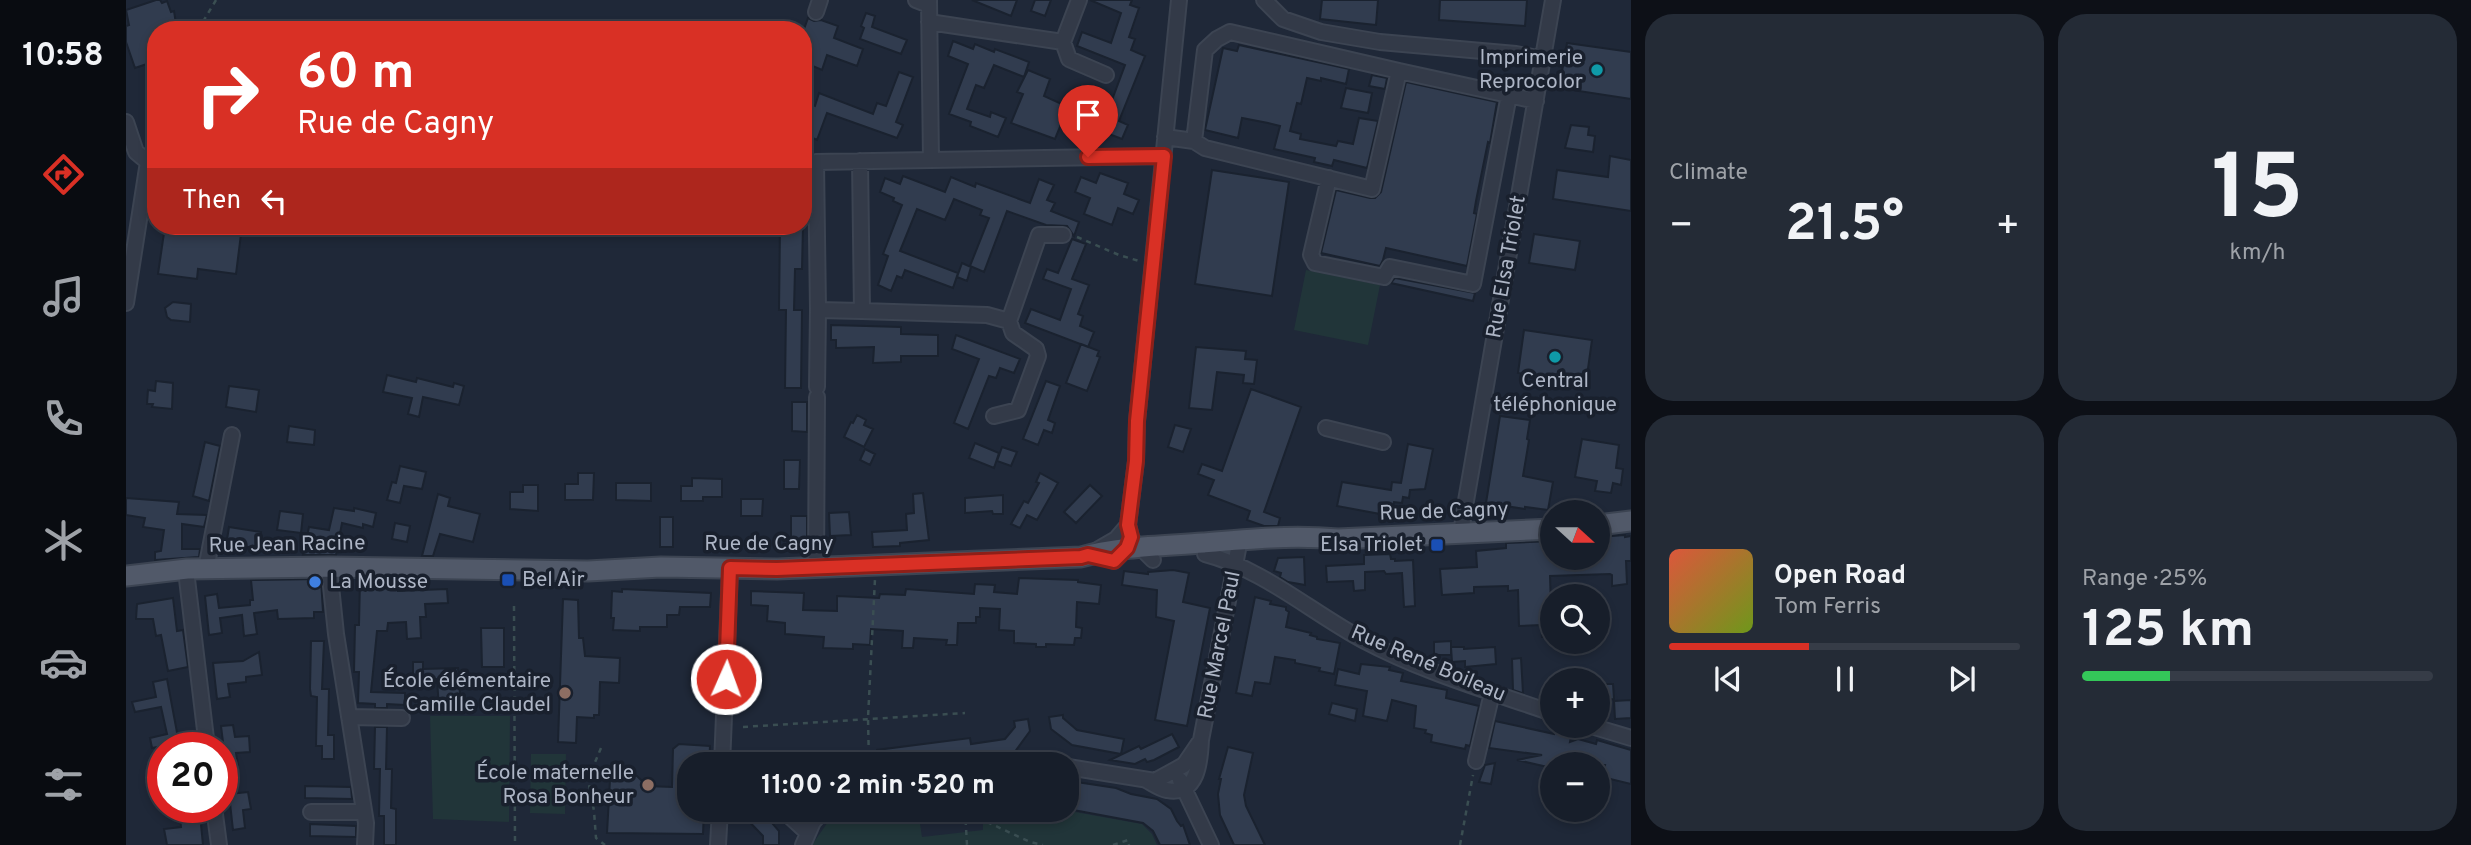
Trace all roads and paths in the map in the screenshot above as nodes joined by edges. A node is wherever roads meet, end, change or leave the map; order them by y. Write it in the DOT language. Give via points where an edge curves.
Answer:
graph roads {
  1 [pos="216,0"];
  2 [pos="1079,0"];
  3 [pos="1179,0"];
  4 [pos="1264,0"];
  5 [pos="1553,0"];
  6 [pos="924,2"];
  7 [pos="203,21"];
  8 [pos="929,22"];
  9 [pos="1063,42"];
  10 [pos="1543,59"];
  11 [pos="1399,71"];
  12 [pos="1106,75"];
  13 [pos="1509,95"];
  14 [pos="1536,101"];
  15 [pos="126,122"];
  16 [pos="1165,137"];
  17 [pos="1194,141"];
  18 [pos="1164,156"];
  19 [pos="931,160"];
  20 [pos="147,161"];
  21 [pos="860,162"];
  22 [pos="147,168"];
  23 [pos="1329,178"];
  24 [pos="1063,236"];
  25 [pos="1153,258"];
  26 [pos="126,303"];
  27 [pos="818,310"];
  28 [pos="862,311"];
  29 [pos="1009,321"];
  30 [pos="994,416"];
  31 [pos="1326,428"];
  32 [pos="232,435"];
  33 [pos="1382,442"];
  34 [pos="1631,521"];
  35 [pos="1610,524"];
  36 [pos="1540,530"];
  37 [pos="1462,533"];
  38 [pos="1132,546"];
  39 [pos="1238,551"];
  40 [pos="1088,555"];
  41 [pos="876,566"];
  42 [pos="329,567"];
  43 [pos="730,568"];
  44 [pos="816,568"];
  45 [pos="197,569"];
  46 [pos="449,569"];
  47 [pos="126,576"];
  48 [pos="514,606"];
  49 [pos="1492,692"];
  50 [pos="1540,709"];
  51 [pos="965,713"];
  52 [pos="349,717"];
  53 [pos="402,718"];
  54 [pos="868,718"];
  55 [pos="743,727"];
  56 [pos="205,732"];
  57 [pos="1610,732"];
  58 [pos="1631,738"];
  59 [pos="1201,740"];
  60 [pos="601,748"];
  61 [pos="723,752"];
  62 [pos="869,752"];
  63 [pos="1476,761"];
  64 [pos="1079,769"];
  65 [pos="1176,771"];
  66 [pos="1146,780"];
  67 [pos="1184,787"];
  68 [pos="311,812"];
  69 [pos="364,812"];
  70 [pos="719,822"];
  71 [pos="792,822"];
  72 [pos="816,822"];
  73 [pos="966,822"];
  74 [pos="995,822"];
  75 [pos="216,823"];
  76 [pos="805,839"];
  77 [pos="1030,844"];
  78 [pos="219,845"];
  79 [pos="365,845"];
  80 [pos="515,845"];
  81 [pos="606,845"];
  82 [pos="718,845"];
  83 [pos="967,845"];
  84 [pos="1042,845"];
  85 [pos="1113,845"];
  86 [pos="1129,845"];
  87 [pos="1211,845"];
  88 [pos="1460,845"];
  1 -- 7 [label="path"];
  2 -- 9 [label="street"];
  3 -- 16 [label="street"];
  4 -- 10 [label="street" via="1283,19 1321,32"];
  5 -- 10 [label="street, Rue Elsa Triolet"];
  6 -- 8 [label="street"];
  8 -- 9 [label="street"];
  8 -- 19 [label="street"];
  9 -- 12 [label="street" via="1069,59"];
  10 -- 14 [label="street, Rue Elsa Triolet"];
  11 -- 13 [label="street"];
  11 -- 17 [label="street" via="1230,32 1205,50"];
  11 -- 23 [label="street" via="1372,189"];
  13 -- 14 [label="street"];
  13 -- 23 [label="street" via="1473,284 1390,267 1384,277 1315,263 1311,255"];
  14 -- 37 [label="street, Rue Elsa Triolet"];
  15 -- 20 [label="street" via="136,152"];
  16 -- 17 [label="street"];
  16 -- 18 [label="street"];
  17 -- 23 [label="street" via="1205,148"];
  18 -- 19 [label="street"];
  18 -- 25 [label="street"];
  19 -- 21 [label="street"];
  21 -- 27 [label="street" via="816,162"];
  21 -- 28 [label="street"];
  22 -- 26 [label="street"];
  24 -- 25 [label="path" via="1139,261"];
  24 -- 29 [label="street" via="1039,235"];
  25 -- 38 [label="street"];
  27 -- 28 [label="street"];
  27 -- 44 [label="street"];
  28 -- 29 [label="street" via="987,315"];
  29 -- 30 [label="street" via="1013,333 1036,349 1038,356 1018,410"];
  31 -- 33 [label="street"];
  32 -- 45 [label="street"];
  34 -- 35 [label="main road"];
  36 -- 37 [label="main road, Rue de Cagny"];
  37 -- 39 [label="main road, Rue de Cagny" via="1338,539"];
  38 -- 39 [label="main road, Rue de Cagny"];
  38 -- 39 [label="main road, Rue de Cagny" via="1205,554"];
  38 -- 40 [label="main road, Rue de Cagny"];
  38 -- 40 [label="street" via="1116,539"];
  39 -- 49 [label="street, Rue René Boileau" via="1364,640"];
  39 -- 59 [label="street, Rue Marcel Paul"];
  40 -- 41 [label="main road, Rue de Cagny"];
  41 -- 44 [label="main road, Rue de Cagny"];
  41 -- 54 [label="path"];
  42 -- 45 [label="main road, Rue Jean Racine"];
  42 -- 46 [label="main road, Rue Jean Racine"];
  42 -- 52 [label="street"];
  43 -- 44 [label="main road, Rue de Cagny"];
  43 -- 46 [label="main road, Rue de Cagny"];
  43 -- 61 [label="street"];
  45 -- 47 [label="main road, Rue Jean Racine"];
  45 -- 56 [label="street" via="187,579"];
  48 -- 80 [label="path"];
  49 -- 50 [label="street, Rue René Boileau"];
  49 -- 63 [label="street"];
  51 -- 54 [label="path"];
  52 -- 53 [label="street"];
  52 -- 69 [label="street"];
  54 -- 55 [label="path"];
  54 -- 62 [label="path"];
  57 -- 58 [label="street"];
  59 -- 65 [label="street, Rue Marcel Paul"];
  59 -- 67 [label="street, Rue Marcel Paul" via="1197,773"];
  60 -- 81 [label="path" via="588,779 596,838"];
  63 -- 88 [label="path"];
  64 -- 66 [label="street"];
  65 -- 66 [label="street" via="1155,781"];
  65 -- 67 [label="street"];
  66 -- 67 [label="street" via="1167,790"];
  67 -- 87 [label="street"];
  68 -- 69 [label="street"];
  69 -- 79 [label="street"];
  70 -- 82 [label="street"];
  71 -- 76 [label="street"];
  72 -- 76 [label="street"];
  73 -- 83 [label="path"];
  74 -- 77 [label="path"];
  75 -- 78 [label="street"];
  77 -- 84 [label="path"];
  85 -- 86 [label="path" via="1128,841"];
}
